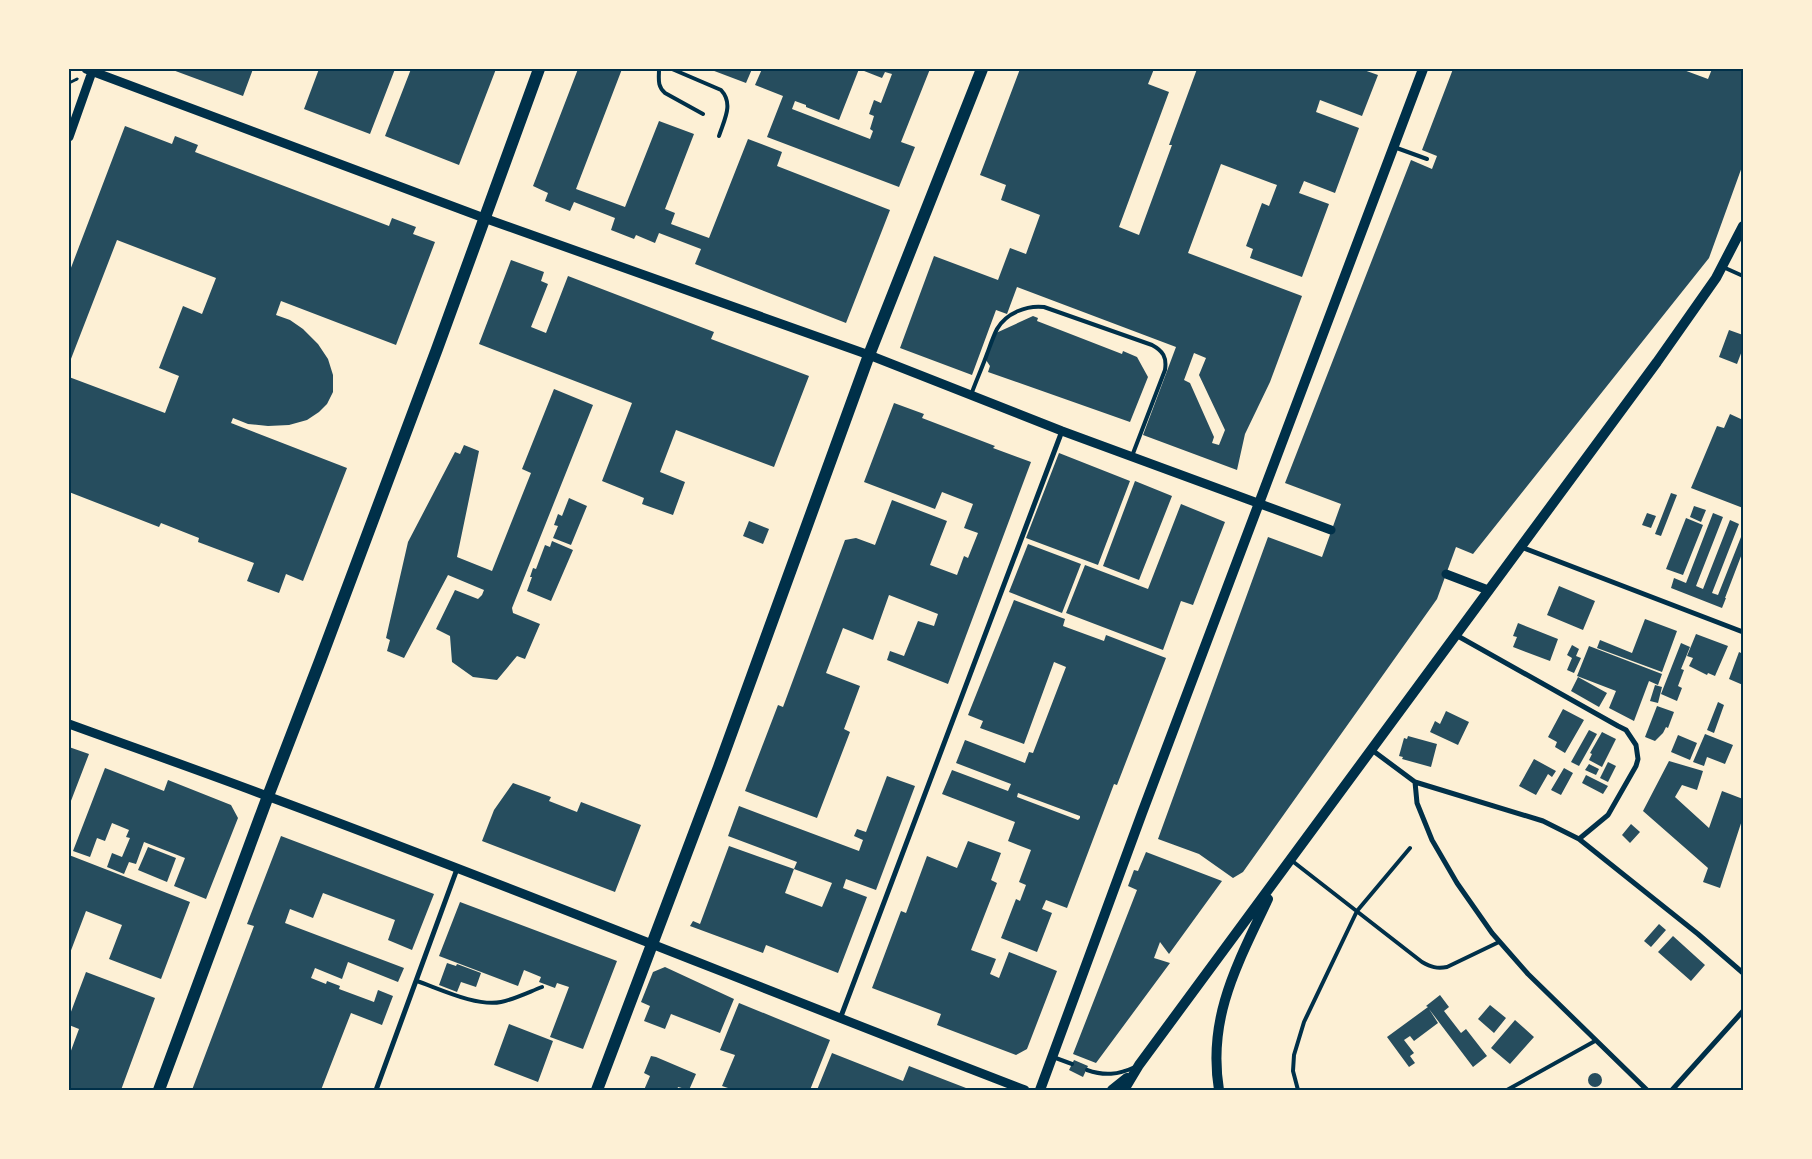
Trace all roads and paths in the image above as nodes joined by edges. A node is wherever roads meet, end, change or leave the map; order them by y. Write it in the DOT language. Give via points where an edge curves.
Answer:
graph roads {
  1 [pos="539,69"];
  2 [pos="659,69"];
  3 [pos="672,69"];
  4 [pos="982,69"];
  5 [pos="1424,69"];
  6 [pos="91,70"];
  7 [pos="703,114"];
  8 [pos="71,127"];
  9 [pos="719,136"];
  10 [pos="69,137"];
  11 [pos="1394,147"];
  12 [pos="1427,160"];
  13 [pos="484,218"];
  14 [pos="1743,226"];
  15 [pos="1723,267"];
  16 [pos="1743,276"];
  17 [pos="869,355"];
  18 [pos="971,395"];
  19 [pos="1062,430"];
  20 [pos="1132,456"];
  21 [pos="1259,503"];
  22 [pos="1331,530"];
  23 [pos="1521,547"];
  24 [pos="1446,574"];
  25 [pos="1488,590"];
  26 [pos="1743,632"];
  27 [pos="1456,635"];
  28 [pos="69,724"];
  29 [pos="1372,750"];
  30 [pos="1415,782"];
  31 [pos="268,796"];
  32 [pos="1579,839"];
  33 [pos="1410,848"];
  34 [pos="1291,860"];
  35 [pos="457,869"];
  36 [pos="1278,878"];
  37 [pos="1357,911"];
  38 [pos="1499,942"];
  39 [pos="654,944"];
  40 [pos="1743,973"];
  41 [pos="417,981"];
  42 [pos="542,987"];
  43 [pos="1743,1011"];
  44 [pos="840,1019"];
  45 [pos="1595,1041"];
  46 [pos="1052,1057"];
  47 [pos="1072,1064"];
  48 [pos="1139,1065"];
  49 [pos="1086,1070"];
  50 [pos="1132,1075"];
  51 [pos="159,1090"];
  52 [pos="376,1090"];
  53 [pos="597,1090"];
  54 [pos="1025,1090"];
  55 [pos="1040,1090"];
  56 [pos="1112,1090"];
  57 [pos="1124,1090"];
  58 [pos="1219,1090"];
  59 [pos="1298,1090"];
  60 [pos="1507,1090"];
  61 [pos="1647,1090"];
  62 [pos="1672,1090"];
  1 -- 13 [label="main road"];
  2 -- 7 [label="lane" via="658,84 665,94"];
  3 -- 9 [label="lane" via="726,95 728,107"];
  4 -- 17 [label="main road"];
  5 -- 11 [label="main road"];
  6 -- 8 [label="street"];
  6 -- 13 [label="street"];
  8 -- 10 [label="street"];
  11 -- 12 [label="lane"];
  11 -- 21 [label="main road"];
  13 -- 17 [label="street"];
  13 -- 31 [label="main road"];
  14 -- 15 [label="main road"];
  15 -- 16 [label="lane"];
  15 -- 23 [label="main road" via="1658,362"];
  17 -- 18 [label="street"];
  17 -- 39 [label="main road"];
  18 -- 19 [label="street"];
  18 -- 20 [label="lane" via="997,329 1006,317 1017,311 1044,307 1152,345 1164,354 1165,370"];
  19 -- 20 [label="street"];
  19 -- 44 [label="street"];
  20 -- 21 [label="street"];
  21 -- 22 [label="street"];
  21 -- 46 [label="main road"];
  23 -- 25 [label="main road"];
  23 -- 26 [label="street"];
  24 -- 25 [label="street"];
  25 -- 27 [label="main road"];
  27 -- 29 [label="main road"];
  27 -- 32 [label="street" via="1626,730 1632,737 1638,752 1636,766 1608,815"];
  28 -- 31 [label="street"];
  29 -- 30 [label="street"];
  29 -- 34 [label="main road"];
  30 -- 32 [label="street" via="1543,821"];
  30 -- 38 [label="street" via="1417,803 1432,840 1457,883"];
  31 -- 35 [label="street"];
  31 -- 51 [label="main road"];
  32 -- 40 [label="street"];
  33 -- 37 [label="lane"];
  34 -- 36 [label="main road"];
  34 -- 37 [label="lane"];
  35 -- 39 [label="street"];
  35 -- 41 [label="street"];
  36 -- 48 [label="main road"];
  36 -- 58 [label="main road" via="1225,997 1216,1070"];
  37 -- 38 [label="lane" via="1422,962 1438,969"];
  37 -- 59 [label="lane" via="1310,1007 1298,1040 1293,1071"];
  38 -- 45 [label="street"];
  39 -- 44 [label="street"];
  39 -- 53 [label="main road"];
  41 -- 42 [label="lane" via="466,998 490,1002 501,1002"];
  41 -- 52 [label="street"];
  43 -- 62 [label="street"];
  44 -- 54 [label="street"];
  45 -- 60 [label="lane"];
  45 -- 61 [label="street"];
  46 -- 47 [label="lane"];
  46 -- 55 [label="main road"];
  48 -- 49 [label="lane" via="1108,1075"];
  48 -- 50 [label="main road"];
  50 -- 56 [label="main road"];
  50 -- 57 [label="main road"];
}
